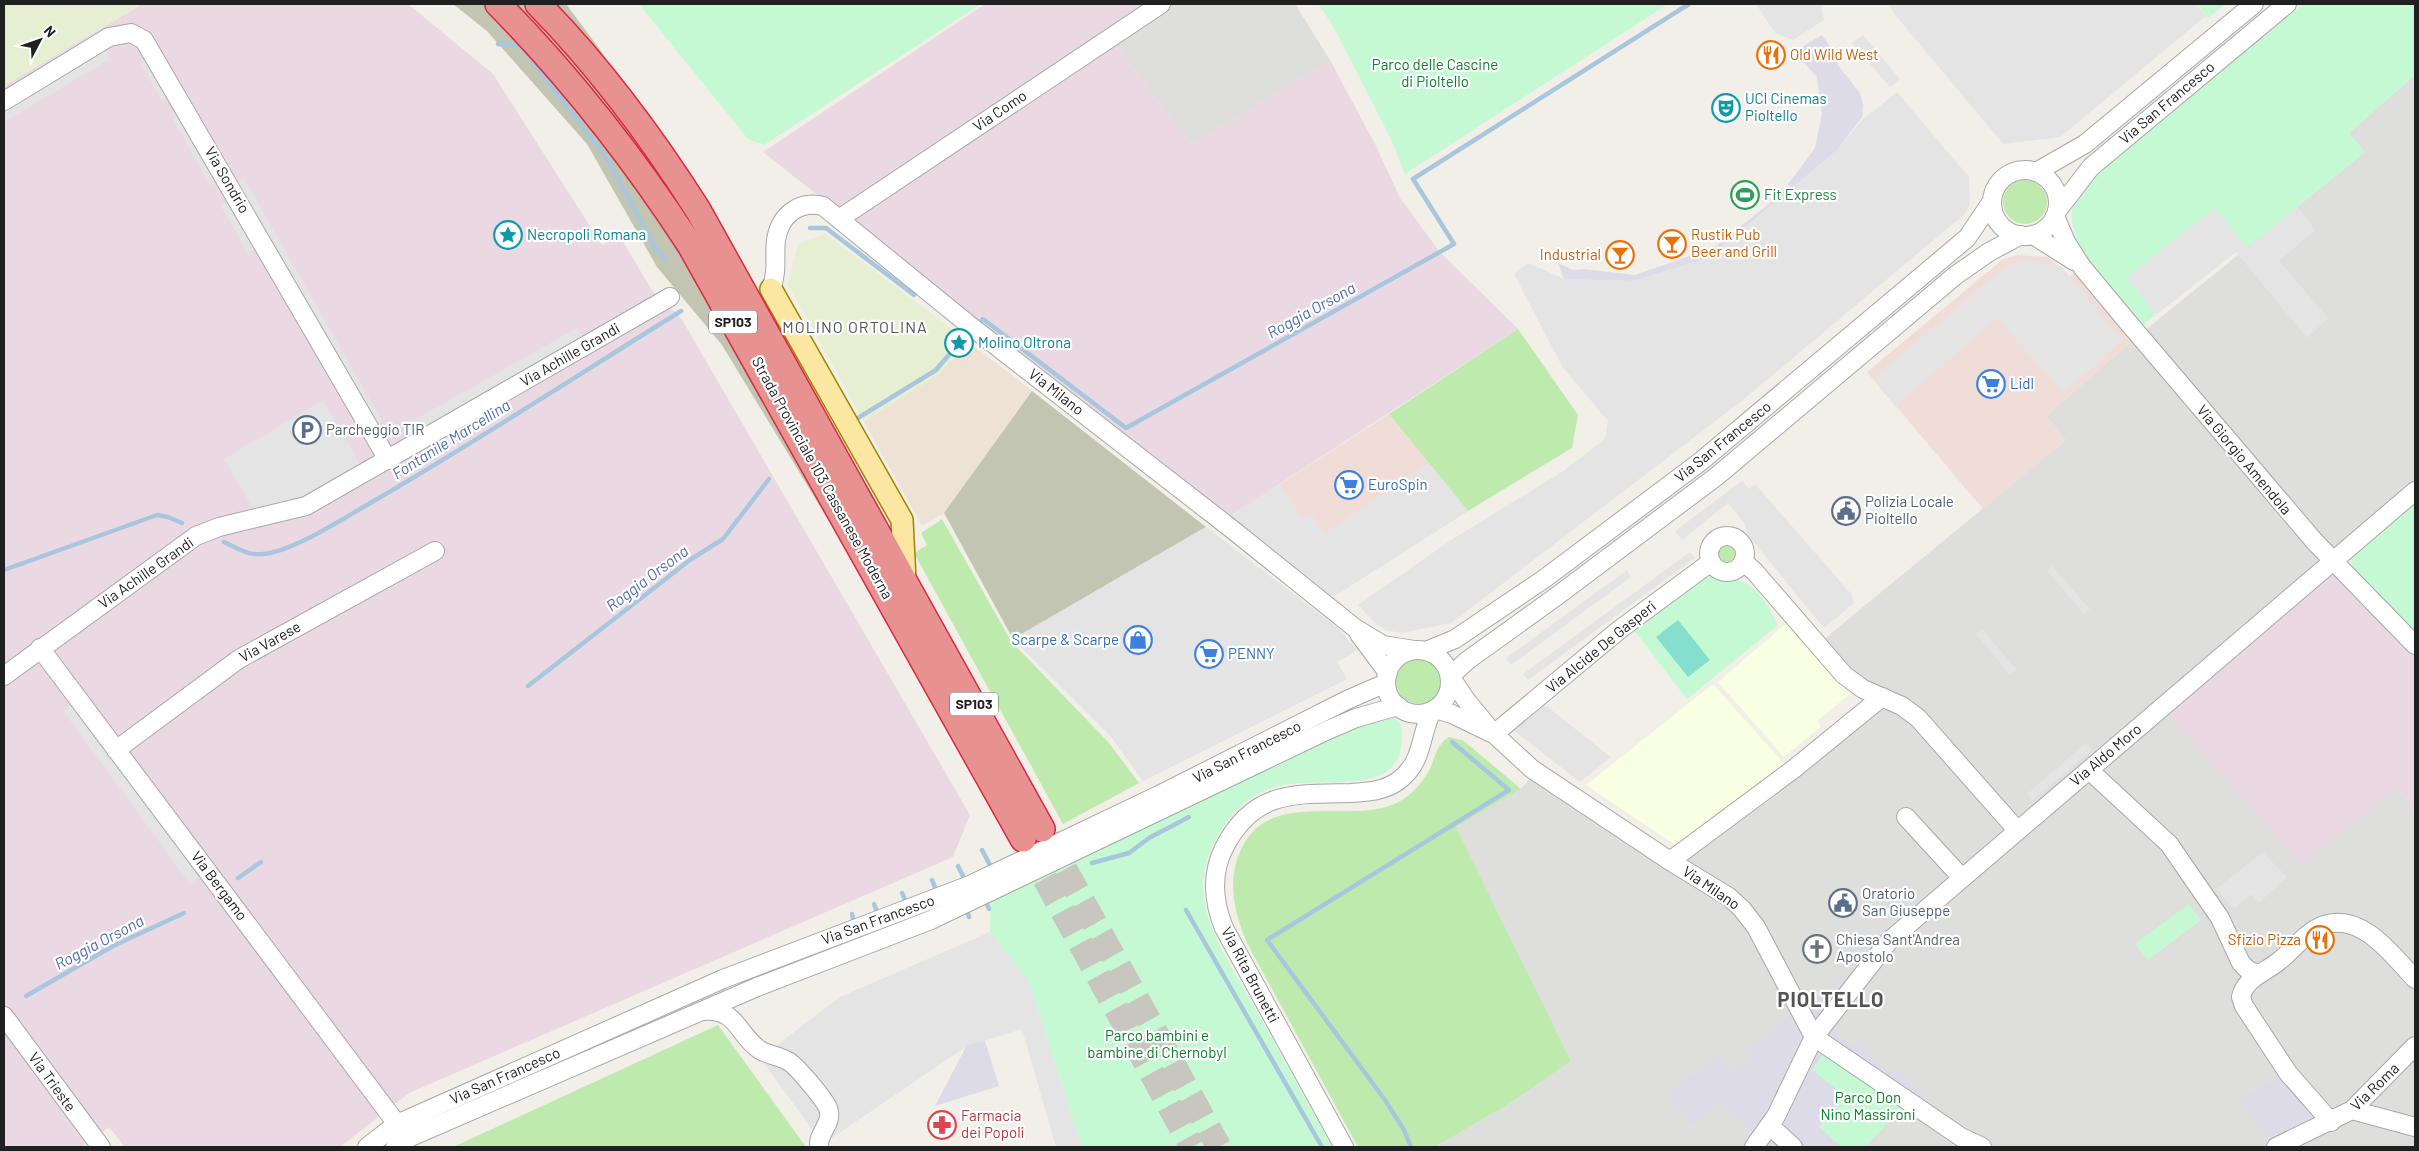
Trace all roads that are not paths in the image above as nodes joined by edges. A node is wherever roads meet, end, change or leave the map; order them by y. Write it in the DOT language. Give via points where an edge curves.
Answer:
graph roads {
  1 [pos="486,4"];
  2 [pos="498,4"];
  3 [pos="538,4"];
  4 [pos="1161,4"];
  5 [pos="2254,4"];
  6 [pos="2287,4"];
  7 [pos="4,101"];
  8 [pos="2036,172"];
  9 [pos="1992,200"];
  10 [pos="2056,214"];
  11 [pos="839,219"];
  12 [pos="2027,235"];
  13 [pos="2082,267"];
  14 [pos="771,289"];
  15 [pos="670,297"];
  16 [pos="388,460"];
  17 [pos="2415,491"];
  18 [pos="851,530"];
  19 [pos="435,552"];
  20 [pos="2332,560"];
  21 [pos="1711,562"];
  22 [pos="1744,562"];
  23 [pos="905,580"];
  24 [pos="1354,628"];
  25 [pos="2415,645"];
  26 [pos="40,648"];
  27 [pos="1420,651"];
  28 [pos="4,676"];
  29 [pos="1450,676"];
  30 [pos="1387,678"];
  31 [pos="1882,697"];
  32 [pos="1402,709"];
  33 [pos="1434,710"];
  34 [pos="1494,734"];
  35 [pos="116,750"];
  36 [pos="2089,770"];
  37 [pos="1406,774"];
  38 [pos="1906,817"];
  39 [pos="2017,830"];
  40 [pos="1670,861"];
  41 [pos="1962,878"];
  42 [pos="2257,974"];
  43 [pos="2415,979"];
  44 [pos="757,987"];
  45 [pos="701,1012"];
  46 [pos="4,1016"];
  47 [pos="747,1036"];
  48 [pos="1814,1037"];
  49 [pos="2415,1046"];
  50 [pos="2352,1110"];
  51 [pos="2331,1122"];
  52 [pos="398,1124"];
  53 [pos="1770,1126"];
  54 [pos="2415,1127"];
  55 [pos="101,1147"];
  56 [pos="367,1147"];
  57 [pos="395,1147"];
  58 [pos="819,1147"];
  59 [pos="1344,1147"];
  60 [pos="1754,1147"];
  61 [pos="1793,1147"];
  62 [pos="1982,1147"];
  63 [pos="2276,1147"];
  1 -- 18 [label="highway, SP103" via="561,87 660,220"];
  2 -- 18 [label="highway, Strada Provinciale 103 Cassanese Moderna / SP103" via="586,102 664,206 690,245"];
  3 -- 23 [label="highway, Strada Provinciale 103 Cassanese Moderna / SP103" via="617,95 686,190 723,250"];
  4 -- 11 [label="street, Via Como"];
  5 -- 8 [label="street, Via San Francesco" via="2085,144"];
  6 -- 10 [label="street, Via San Francesco" via="2090,167"];
  7 -- 16 [label="street, Via Sondrio" via="109,37 131,33 144,40"];
  8 -- 9 [label="street" via="2020,170 2007,175 1997,185"];
  8 -- 10 [label="street" via="2054,188"];
  9 -- 12 [label="street" via="1994,215 2002,226"];
  9 -- 27 [label="street, Via San Francesco" via="1967,238 1700,462 1544,579 1455,639"];
  10 -- 12 [label="street" via="2046,228"];
  10 -- 13 [label="street, Via Giorgio Amendola" via="2066,242"];
  11 -- 14 [label="street, Via Milano" via="822,206 803,205 792,211 779,230 776,272"];
  11 -- 24 [label="street, Via Milano"];
  12 -- 13 [label="street, Via Giorgio Amendola"];
  12 -- 29 [label="street, Via San Francesco" via="1983,256 1956,275 1717,476"];
  13 -- 20 [label="street, Via Giorgio Amendola"];
  14 -- 23 [label="main road" via="902,520"];
  15 -- 16 [label="street, Via Achille Grandi"];
  16 -- 26 [label="street, Via Achille Grandi" via="306,506 219,527 196,536"];
  17 -- 20 [label="street, Via Aldo Moro"];
  18 -- 23 [label="highway, Strada Provinciale 103 Cassanese Moderna / SP103" via="927,668 1033,834"];
  19 -- 35 [label="street, Via Varese" via="239,659"];
  20 -- 25 [label="street, Via Giorgio Amendola"];
  20 -- 36 [label="street, Via Aldo Moro"];
  21 -- 22 [label="street" via="1726,572 1734,571"];
  21 -- 22 [label="street" via="1712,545 1717,539 1727,536 1743,545"];
  21 -- 34 [label="street, Via Alcide De Gasperi" via="1620,630"];
  22 -- 31 [label="street" via="1840,671 1863,689"];
  24 -- 27 [label="street, Via Milano" via="1383,645"];
  24 -- 30 [label="street, Via Milano"];
  26 -- 28 [label="street, Via Achille Grandi"];
  26 -- 35 [label="street, Via Bergamo"];
  27 -- 29 [label="street" via="1441,660"];
  27 -- 30 [label="street" via="1399,657"];
  29 -- 33 [label="street" via="1448,695"];
  29 -- 34 [label="street, Via Milano"];
  30 -- 32 [label="street" via="1389,694"];
  30 -- 52 [label="street, Via San Francesco" via="1159,796 970,885 723,979"];
  31 -- 39 [label="street" via="1918,718"];
  31 -- 40 [label="street" via="1795,768"];
  32 -- 33 [label="street" via="1421,714"];
  32 -- 37 [label="street" via="1414,730 1416,741 1413,760"];
  32 -- 44 [label="street, Via San Francesco" via="1356,718 1328,730 931,920"];
  33 -- 34 [label="street, Via Milano" via="1459,717"];
  33 -- 37 [label="street, Via Rita Brunetti" via="1418,757"];
  34 -- 40 [label="street, Via Milano" via="1532,769"];
  35 -- 52 [label="street, Via Bergamo"];
  36 -- 39 [label="street, Via Aldo Moro"];
  36 -- 42 [label="street" via="2174,850 2220,918 2242,964"];
  37 -- 59 [label="street, Via Rita Brunetti" via="1394,784 1374,791 1288,795 1261,805 1244,818 1232,834 1215,877 1217,907 1230,941"];
  38 -- 41 [label="street"];
  39 -- 41 [label="street, Via Aldo Moro"];
  40 -- 48 [label="street, Via Milano" via="1729,897 1749,916"];
  41 -- 48 [label="street, Via Aldo Moro" via="1889,941"];
  42 -- 43 [label="street" via="2274,966 2318,928 2338,924 2370,934"];
  42 -- 51 [label="street" via="2244,989 2240,997 2242,1002 2288,1073"];
  44 -- 45 [label="street, Via San Francesco"];
  44 -- 47 [label="street" via="742,1002 741,1013"];
  45 -- 47 [label="street" via="712,1010 722,1013"];
  45 -- 57 [label="street, Via San Francesco" via="406,1139"];
  46 -- 55 [label="street, Via Trieste"];
  47 -- 58 [label="street" via="760,1050 792,1064 827,1105 829,1118"];
  48 -- 53 [label="street, Via Aldo Moro"];
  48 -- 62 [label="street, Via Milano" via="1961,1137"];
  49 -- 50 [label="street, Via Roma"];
  50 -- 51 [label="street, Via Roma"];
  50 -- 54 [label="street"];
  51 -- 63 [label="street, Via Roma"];
  52 -- 56 [label="street, Via San Francesco"];
  53 -- 60 [label="street, Via Aldo Moro"];
  53 -- 61 [label="street"];
}
